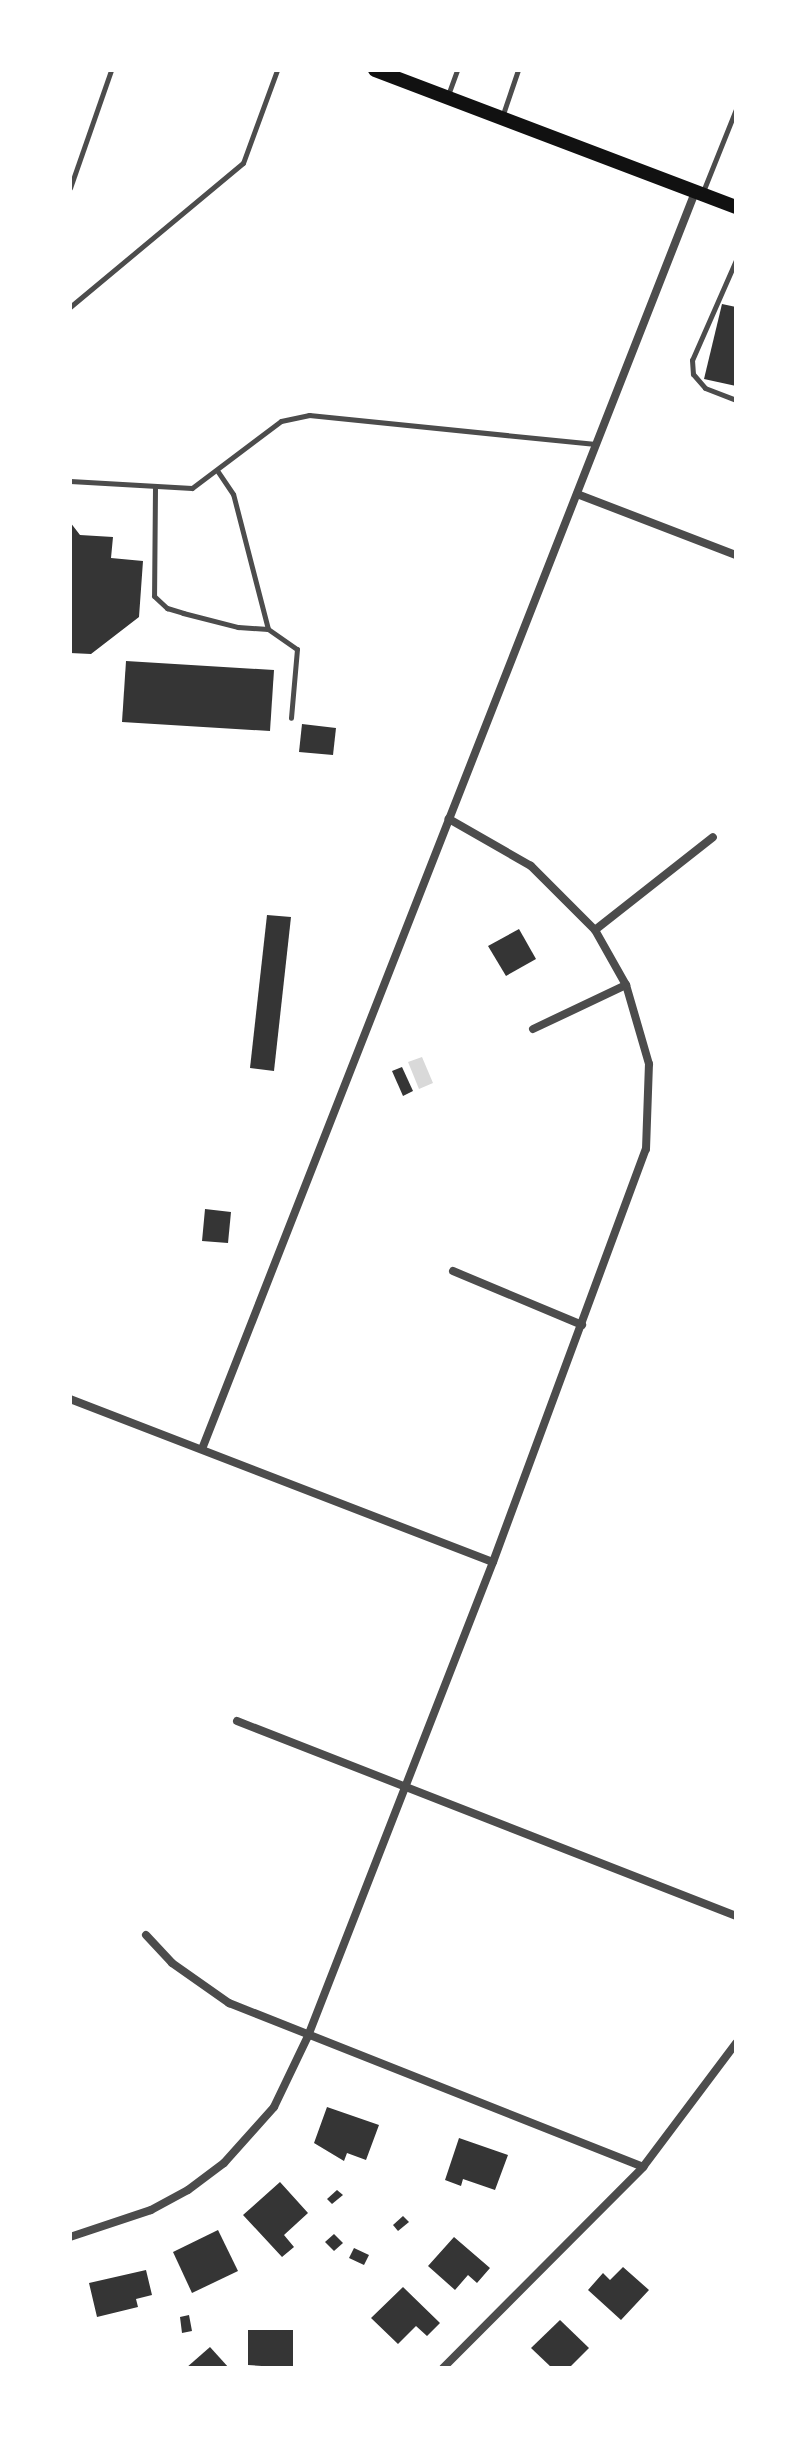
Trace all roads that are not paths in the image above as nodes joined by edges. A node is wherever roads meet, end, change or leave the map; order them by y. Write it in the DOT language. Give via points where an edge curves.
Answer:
graph roads {
  1 [pos="111,70"];
  2 [pos="277,70"];
  3 [pos="375,70"];
  4 [pos="457,70"];
  5 [pos="518,70"];
  6 [pos="447,97"];
  7 [pos="736,109"];
  8 [pos="502,118"];
  9 [pos="70,188"];
  10 [pos="698,193"];
  11 [pos="736,207"];
  12 [pos="736,260"];
  13 [pos="70,307"];
  14 [pos="736,400"];
  15 [pos="597,444"];
  16 [pos="218,472"];
  17 [pos="70,481"];
  18 [pos="155,488"];
  19 [pos="577,494"];
  20 [pos="736,555"];
  21 [pos="268,629"];
  22 [pos="291,718"];
  23 [pos="449,819"];
  24 [pos="713,837"];
  25 [pos="595,930"];
  26 [pos="626,985"];
  27 [pos="533,1029"];
  28 [pos="453,1271"];
  29 [pos="582,1325"];
  30 [pos="70,1399"];
  31 [pos="202,1449"];
  32 [pos="493,1562"];
  33 [pos="237,1721"];
  34 [pos="404,1787"];
  35 [pos="736,1916"];
  36 [pos="146,1935"];
  37 [pos="308,2036"];
  38 [pos="736,2043"];
  39 [pos="643,2167"];
  40 [pos="70,2237"];
  41 [pos="443,2368"];
  1 -- 9 [label="lane"];
  2 -- 13 [label="lane" via="243,163"];
  3 -- 6 [label="main road"];
  4 -- 6 [label="lane"];
  5 -- 8 [label="lane"];
  6 -- 8 [label="main road"];
  7 -- 10 [label="lane"];
  8 -- 10 [label="main road"];
  10 -- 11 [label="main road"];
  10 -- 15 [label="street"];
  12 -- 14 [label="lane" via="692,360 693,374 705,388"];
  15 -- 16 [label="lane" via="309,415 281,421"];
  15 -- 19 [label="street"];
  16 -- 18 [label="lane" via="192,488"];
  16 -- 21 [label="lane" via="233,494"];
  17 -- 18 [label="lane"];
  18 -- 21 [label="lane" via="154,596 167,608 238,627"];
  19 -- 20 [label="street"];
  19 -- 23 [label="street"];
  21 -- 22 [label="lane" via="297,649"];
  23 -- 25 [label="street" via="531,866"];
  23 -- 31 [label="street"];
  24 -- 25 [label="street"];
  25 -- 26 [label="street"];
  26 -- 27 [label="street"];
  26 -- 29 [label="street" via="649,1064 646,1149"];
  28 -- 29 [label="street"];
  29 -- 32 [label="street"];
  30 -- 31 [label="street"];
  31 -- 32 [label="street"];
  32 -- 34 [label="street"];
  33 -- 34 [label="street"];
  34 -- 35 [label="street"];
  34 -- 37 [label="street"];
  36 -- 37 [label="street" via="172,1963 229,2003"];
  37 -- 39 [label="street"];
  37 -- 40 [label="street" via="274,2107 224,2163 151,2210"];
  38 -- 39 [label="street"];
  39 -- 41 [label="street"];
}
